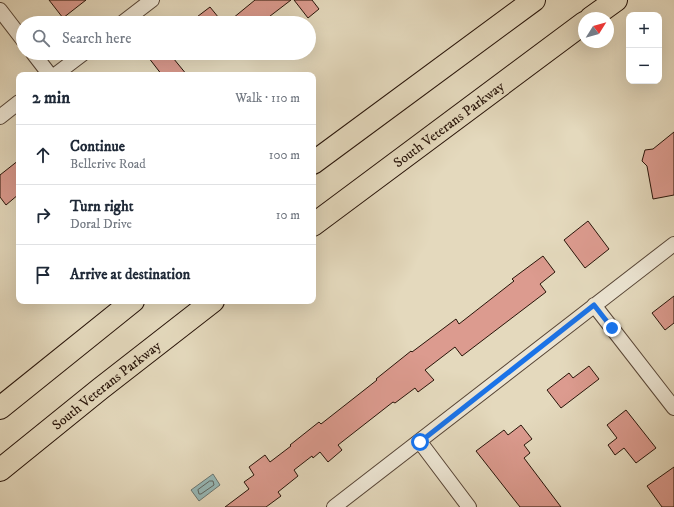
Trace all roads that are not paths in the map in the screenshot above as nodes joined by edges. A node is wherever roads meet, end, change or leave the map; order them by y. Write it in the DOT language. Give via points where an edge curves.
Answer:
graph roads {
  1 [pos="152,0"];
  2 [pos="534,0"];
  3 [pos="616,0"];
  4 [pos="0,10"];
  5 [pos="600,12"];
  6 [pos="131,16"];
  7 [pos="578,28"];
  8 [pos="16,31"];
  9 [pos="38,60"];
  10 [pos="75,60"];
  11 [pos="48,72"];
  12 [pos="59,72"];
  13 [pos="16,104"];
  14 [pos="0,117"];
  15 [pos="316,161"];
  16 [pos="316,223"];
  17 [pos="674,244"];
  18 [pos="129,304"];
  19 [pos="209,304"];
  20 [pos="594,305"];
  21 [pos="0,408"];
  22 [pos="674,408"];
  23 [pos="420,442"];
  24 [pos="0,470"];
  25 [pos="334,507"];
  26 [pos="470,507"];
  1 -- 6 [label="street"];
  2 -- 15 [label="highway"];
  3 -- 5 [label="highway"];
  4 -- 8 [label="street"];
  7 -- 16 [label="highway, South Veterans Parkway"];
  9 -- 11 [label="street"];
  10 -- 12 [label="street"];
  13 -- 14 [label="street"];
  17 -- 20 [label="street"];
  18 -- 21 [label="highway"];
  19 -- 24 [label="highway, South Veterans Parkway"];
  20 -- 22 [label="street"];
  20 -- 23 [label="street"];
  23 -- 25 [label="street"];
  23 -- 26 [label="street"];
}
